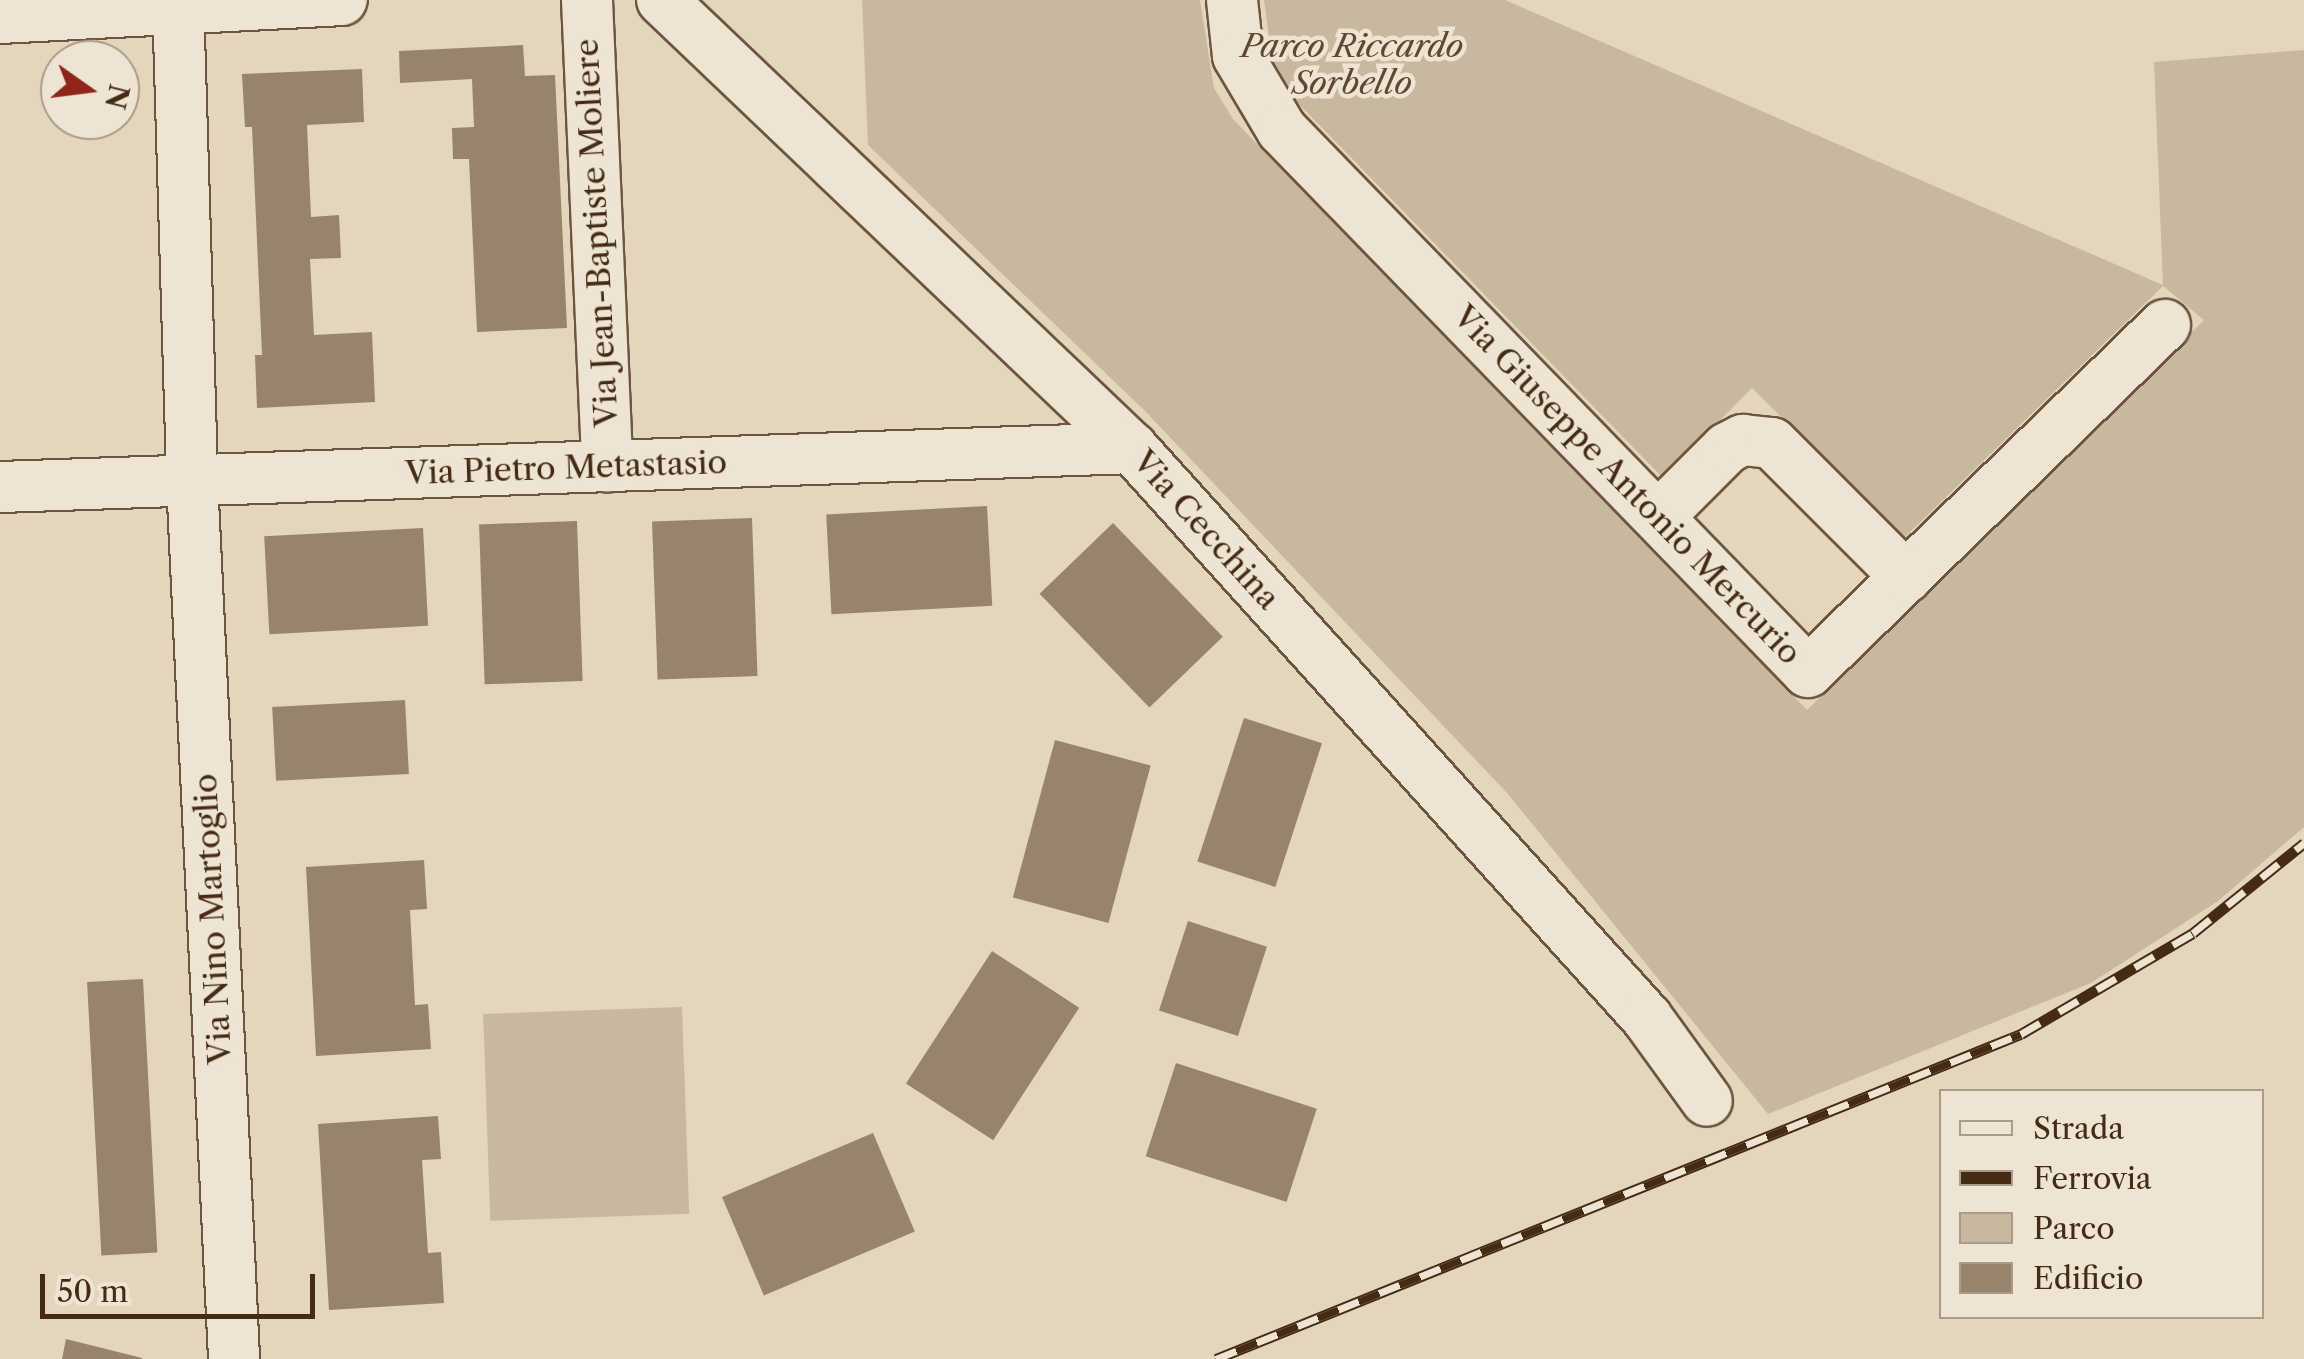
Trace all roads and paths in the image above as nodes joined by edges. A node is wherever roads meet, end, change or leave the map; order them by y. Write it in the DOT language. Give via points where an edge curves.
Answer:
graph roads {
  1 [pos="342,0"];
  2 [pos="587,0"];
  3 [pos="662,0"];
  4 [pos="1232,0"];
  5 [pos="177,5"];
  6 [pos="0,18"];
  7 [pos="2165,324"];
  8 [pos="1132,448"];
  9 [pos="607,466"];
  10 [pos="192,480"];
  11 [pos="0,486"];
  12 [pos="1659,516"];
  13 [pos="1906,577"];
  14 [pos="1707,1101"];
  15 [pos="234,1359"];
  1 -- 5 [label="street"];
  2 -- 9 [label="street, Via Jean-Baptiste Moliere"];
  3 -- 8 [label="street, Via Cecchina"];
  4 -- 12 [label="street, Via Giuseppe Antonio Mercurio" via="1238,56 1264,108"];
  5 -- 6 [label="street"];
  5 -- 10 [label="street, Via Nino Martoglio"];
  7 -- 13 [label="street, Via Giuseppe Antonio Mercurio"];
  8 -- 9 [label="street, Via Pietro Metastasio"];
  8 -- 14 [label="street, Via Cecchina" via="1647,1018"];
  9 -- 10 [label="street, Via Pietro Metastasio"];
  10 -- 11 [label="street, Via Pietro Metastasio"];
  10 -- 15 [label="street, Via Nino Martoglio"];
  12 -- 13 [label="street" via="1727,448 1743,440 1772,444"];
  12 -- 13 [label="street, Via Giuseppe Antonio Mercurio" via="1808,672"];
}
